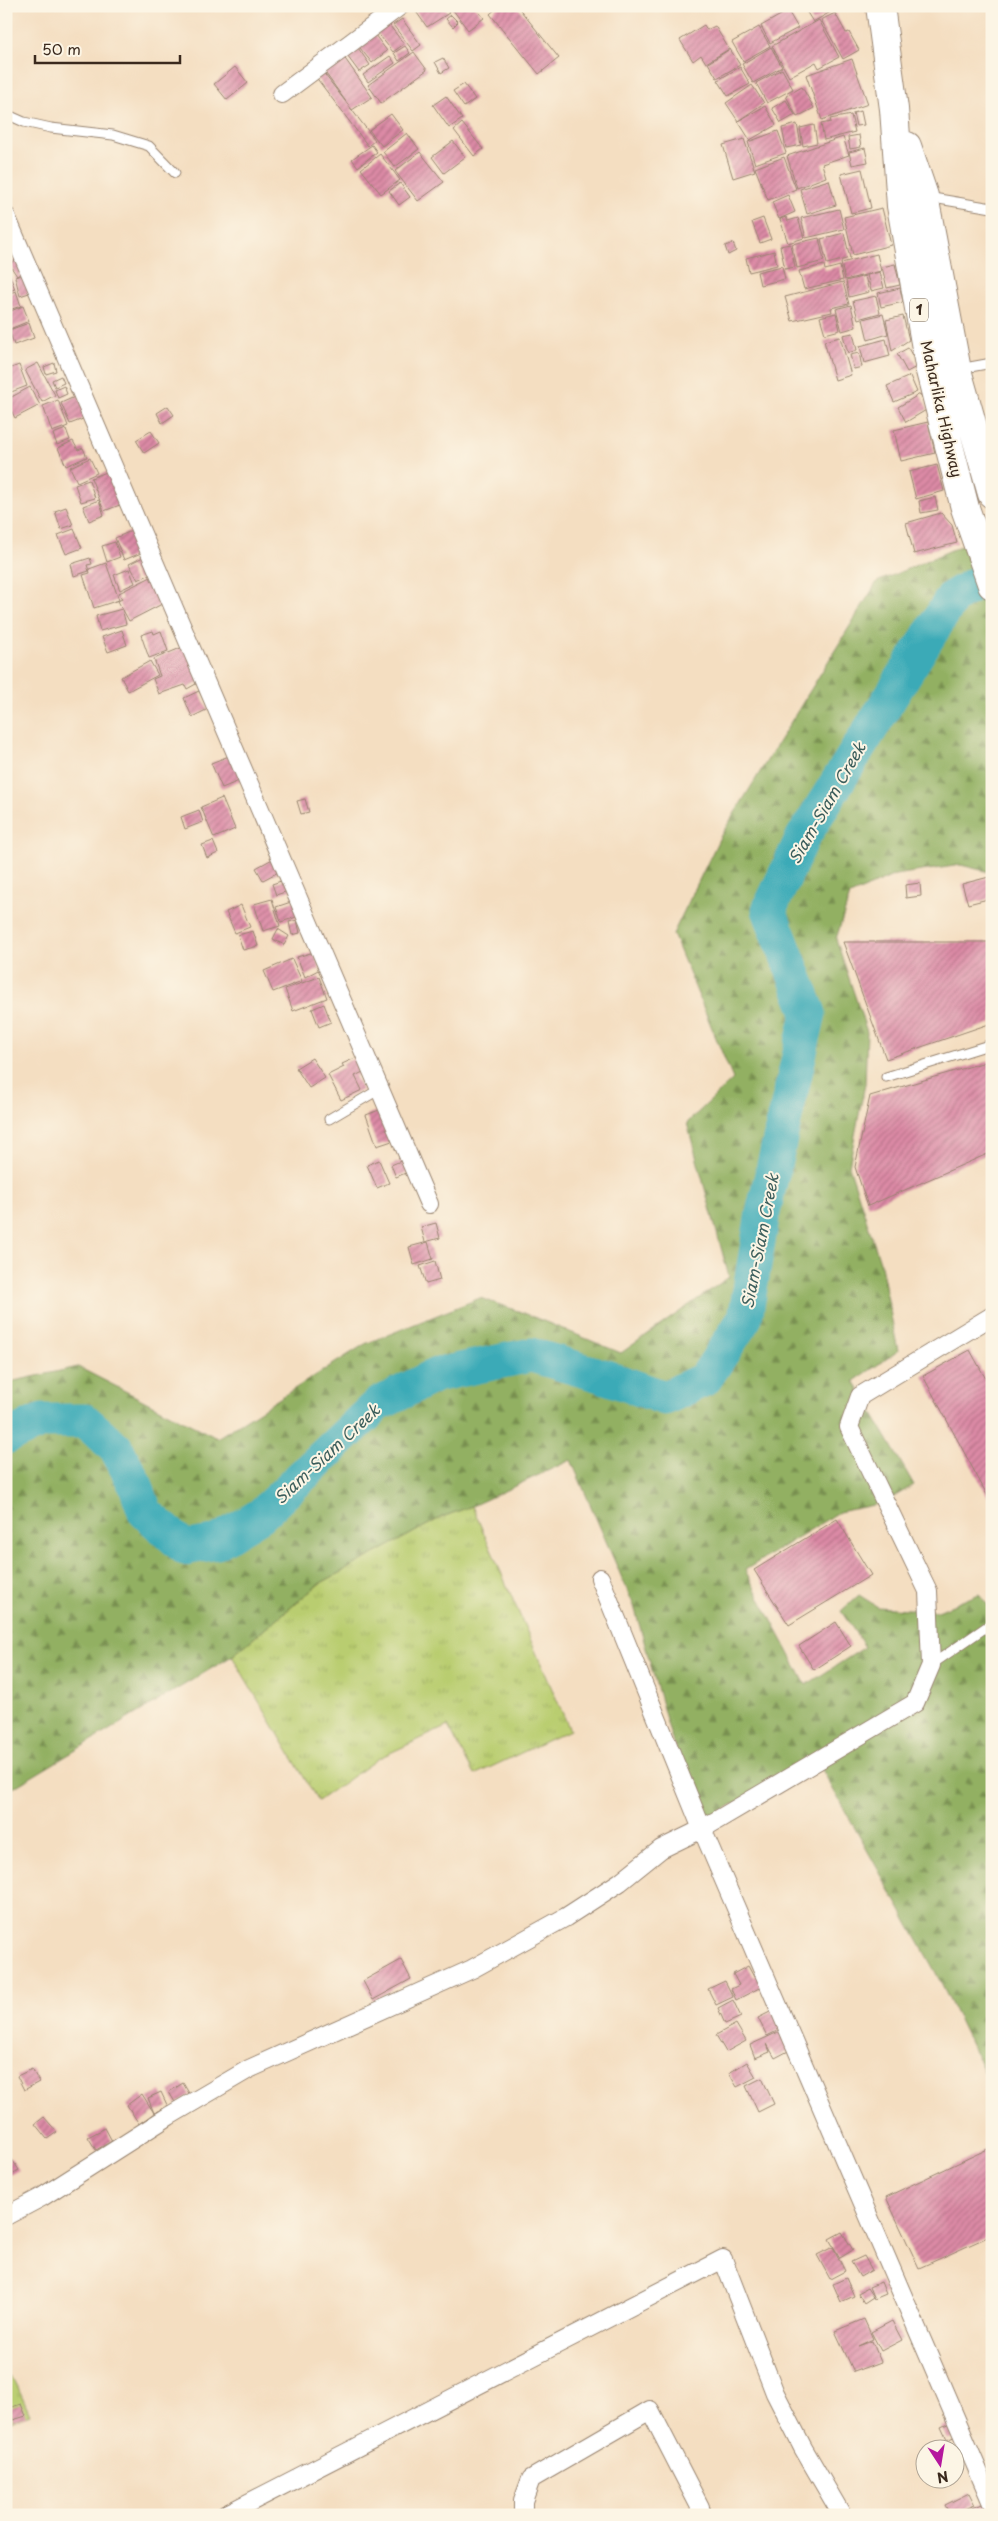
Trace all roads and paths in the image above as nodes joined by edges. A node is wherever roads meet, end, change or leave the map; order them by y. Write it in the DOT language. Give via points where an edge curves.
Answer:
graph roads {
  1 [pos="400,6"];
  2 [pos="880,6"];
  3 [pos="282,94"];
  4 [pos="894,109"];
  5 [pos="6,114"];
  6 [pos="175,173"];
  7 [pos="924,196"];
  8 [pos="992,208"];
  9 [pos="6,216"];
  10 [pos="992,363"];
  11 [pos="957,370"];
  12 [pos="992,494"];
  13 [pos="992,585"];
  14 [pos="992,1044"];
  15 [pos="886,1077"];
  16 [pos="380,1089"];
  17 [pos="329,1119"];
  18 [pos="429,1204"];
  19 [pos="992,1316"];
  20 [pos="600,1578"];
  21 [pos="992,1623"];
  22 [pos="931,1665"];
  23 [pos="702,1829"];
  24 [pos="6,2216"];
  25 [pos="992,2503"];
  26 [pos="224,2515"];
  27 [pos="523,2515"];
  28 [pos="699,2515"];
  29 [pos="842,2515"];
  1 -- 3 [label="street"];
  2 -- 4 [label="highway, Maharlika Highway / 1"];
  4 -- 7 [label="highway, Maharlika Highway / 1"];
  4 -- 13 [label="highway, Maharlika Highway / 1" via="901,206 928,362 965,508"];
  5 -- 6 [label="lane" via="24,122 113,135 149,146"];
  7 -- 8 [label="lane"];
  7 -- 11 [label="highway, Maharlika Highway / 1"];
  9 -- 16 [label="street"];
  10 -- 11 [label="lane"];
  11 -- 12 [label="highway, Maharlika Highway / 1"];
  14 -- 15 [label="lane"];
  16 -- 17 [label="lane"];
  16 -- 18 [label="street"];
  19 -- 22 [label="street" via="860,1396 849,1427 928,1591"];
  20 -- 23 [label="street"];
  21 -- 22 [label="lane"];
  22 -- 23 [label="street" via="915,1702"];
  23 -- 24 [label="street" via="661,1849 620,1882 566,1917 472,1970 249,2069"];
  23 -- 25 [label="street"];
  26 -- 29 [label="street" via="723,2259 775,2393"];
  27 -- 28 [label="street" via="523,2501 531,2479 650,2410 700,2507"];
}
